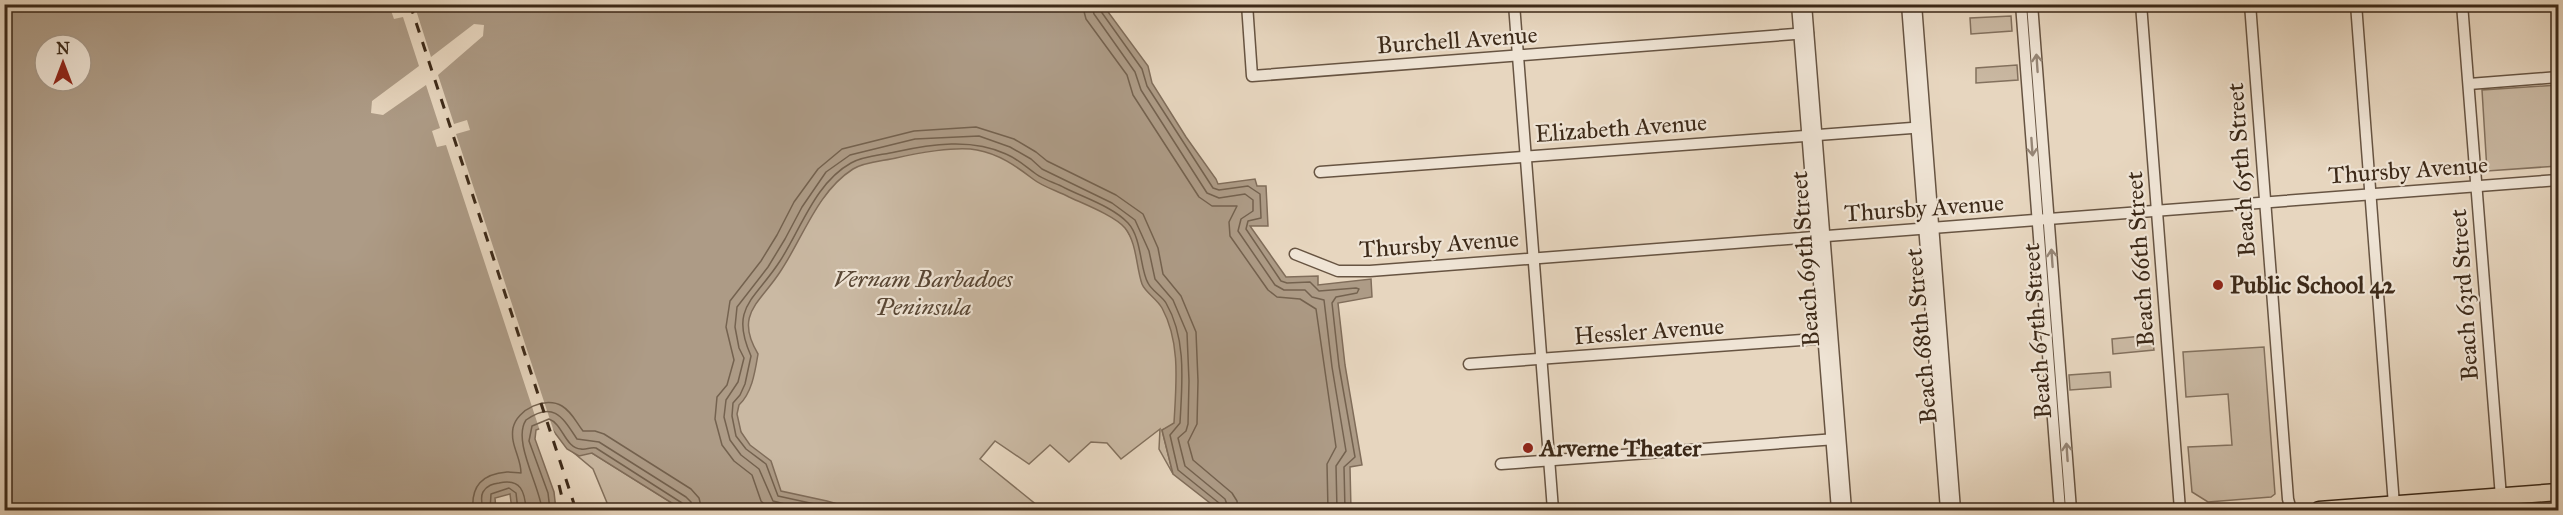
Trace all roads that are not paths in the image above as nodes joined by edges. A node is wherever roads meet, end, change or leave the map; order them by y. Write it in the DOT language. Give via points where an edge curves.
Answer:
graph roads {
  1 [pos="1247,4"];
  2 [pos="1514,4"];
  3 [pos="1797,4"];
  4 [pos="1806,4"];
  5 [pos="2021,4"];
  6 [pos="2032,4"];
  7 [pos="2141,4"];
  8 [pos="2250,4"];
  9 [pos="2356,4"];
  10 [pos="2462,4"];
  11 [pos="1912,10"];
  12 [pos="1804,33"];
  13 [pos="1518,56"];
  14 [pos="2559,77"];
  15 [pos="2469,84"];
  16 [pos="1921,127"];
  17 [pos="1812,135"];
  18 [pos="1526,157"];
  19 [pos="1320,172"];
  20 [pos="2559,180"];
  21 [pos="2476,186"];
  22 [pos="2371,194"];
  23 [pos="2265,202"];
  24 [pos="2157,210"];
  25 [pos="2049,220"];
  26 [pos="2037,221"];
  27 [pos="1929,228"];
  28 [pos="1820,236"];
  29 [pos="1295,254"];
  30 [pos="1534,258"];
  31 [pos="1828,338"];
  32 [pos="1542,360"];
  33 [pos="1469,364"];
  34 [pos="1836,439"];
  35 [pos="1550,462"];
  36 [pos="1501,464"];
  37 [pos="2559,492"];
  38 [pos="2501,503"];
  39 [pos="2394,505"];
  40 [pos="1553,510"];
  41 [pos="1837,510"];
  42 [pos="1846,510"];
  43 [pos="1946,510"];
  44 [pos="1955,510"];
  45 [pos="2060,510"];
  46 [pos="2072,510"];
  47 [pos="2180,510"];
  48 [pos="2291,510"];
  49 [pos="2319,510"];
  1 -- 13 [label="street, Burchell Avenue" via="1252,76"];
  2 -- 13 [label="street"];
  3 -- 12 [label="street, Beach 69th Street"];
  4 -- 12 [label="street, Beach 69th Street"];
  5 -- 26 [label="street, Beach 67th Street, one-way"];
  25 -- 6 [label="street, Beach 67th Street, one-way"];
  7 -- 24 [label="street, Beach 66th Street"];
  8 -- 23 [label="street, Beach 65th Street"];
  9 -- 22 [label="street"];
  10 -- 15 [label="street, Beach 63rd Street"];
  11 -- 16 [label="street, Beach 68th Street"];
  12 -- 13 [label="street, Burchell Avenue"];
  12 -- 17 [label="street, Beach 69th Street"];
  13 -- 18 [label="street"];
  14 -- 15 [label="street"];
  15 -- 21 [label="street, Beach 63rd Street"];
  16 -- 17 [label="street, Elizabeth Avenue"];
  16 -- 27 [label="street, Beach 68th Street"];
  17 -- 18 [label="street, Elizabeth Avenue"];
  17 -- 28 [label="street, Beach 69th Street"];
  18 -- 19 [label="street, Elizabeth Avenue"];
  18 -- 30 [label="street"];
  20 -- 21 [label="street, Thursby Avenue"];
  21 -- 22 [label="street, Thursby Avenue"];
  21 -- 38 [label="street, Beach 63rd Street"];
  22 -- 23 [label="street, Thursby Avenue"];
  22 -- 39 [label="street"];
  23 -- 24 [label="street, Thursby Avenue"];
  23 -- 48 [label="street, Beach 65th Street"];
  24 -- 25 [label="street, Thursby Avenue"];
  24 -- 47 [label="street, Beach 66th Street"];
  25 -- 26 [label="street, Thursby Avenue"];
  46 -- 25 [label="street, Beach 67th Street, one-way"];
  26 -- 27 [label="street, Thursby Avenue"];
  26 -- 45 [label="street, Beach 67th Street"];
  27 -- 28 [label="street, Thursby Avenue"];
  27 -- 43 [label="street, Beach 68th Street"];
  27 -- 44 [label="street, Beach 68th Street"];
  28 -- 30 [label="street, Thursby Avenue"];
  28 -- 31 [label="street, Beach 69th Street"];
  29 -- 30 [label="street, Thursby Avenue" via="1342,271"];
  30 -- 32 [label="street"];
  31 -- 32 [label="street, Hessler Avenue"];
  31 -- 34 [label="street, Beach 69th Street"];
  32 -- 33 [label="street, Hessler Avenue"];
  32 -- 35 [label="street"];
  34 -- 35 [label="street"];
  34 -- 41 [label="street, Beach 69th Street"];
  34 -- 42 [label="street, Beach 69th Street"];
  35 -- 36 [label="street"];
  35 -- 40 [label="street"];
  37 -- 38 [label="main road"];
  38 -- 39 [label="main road"];
  39 -- 49 [label="main road"];
}
